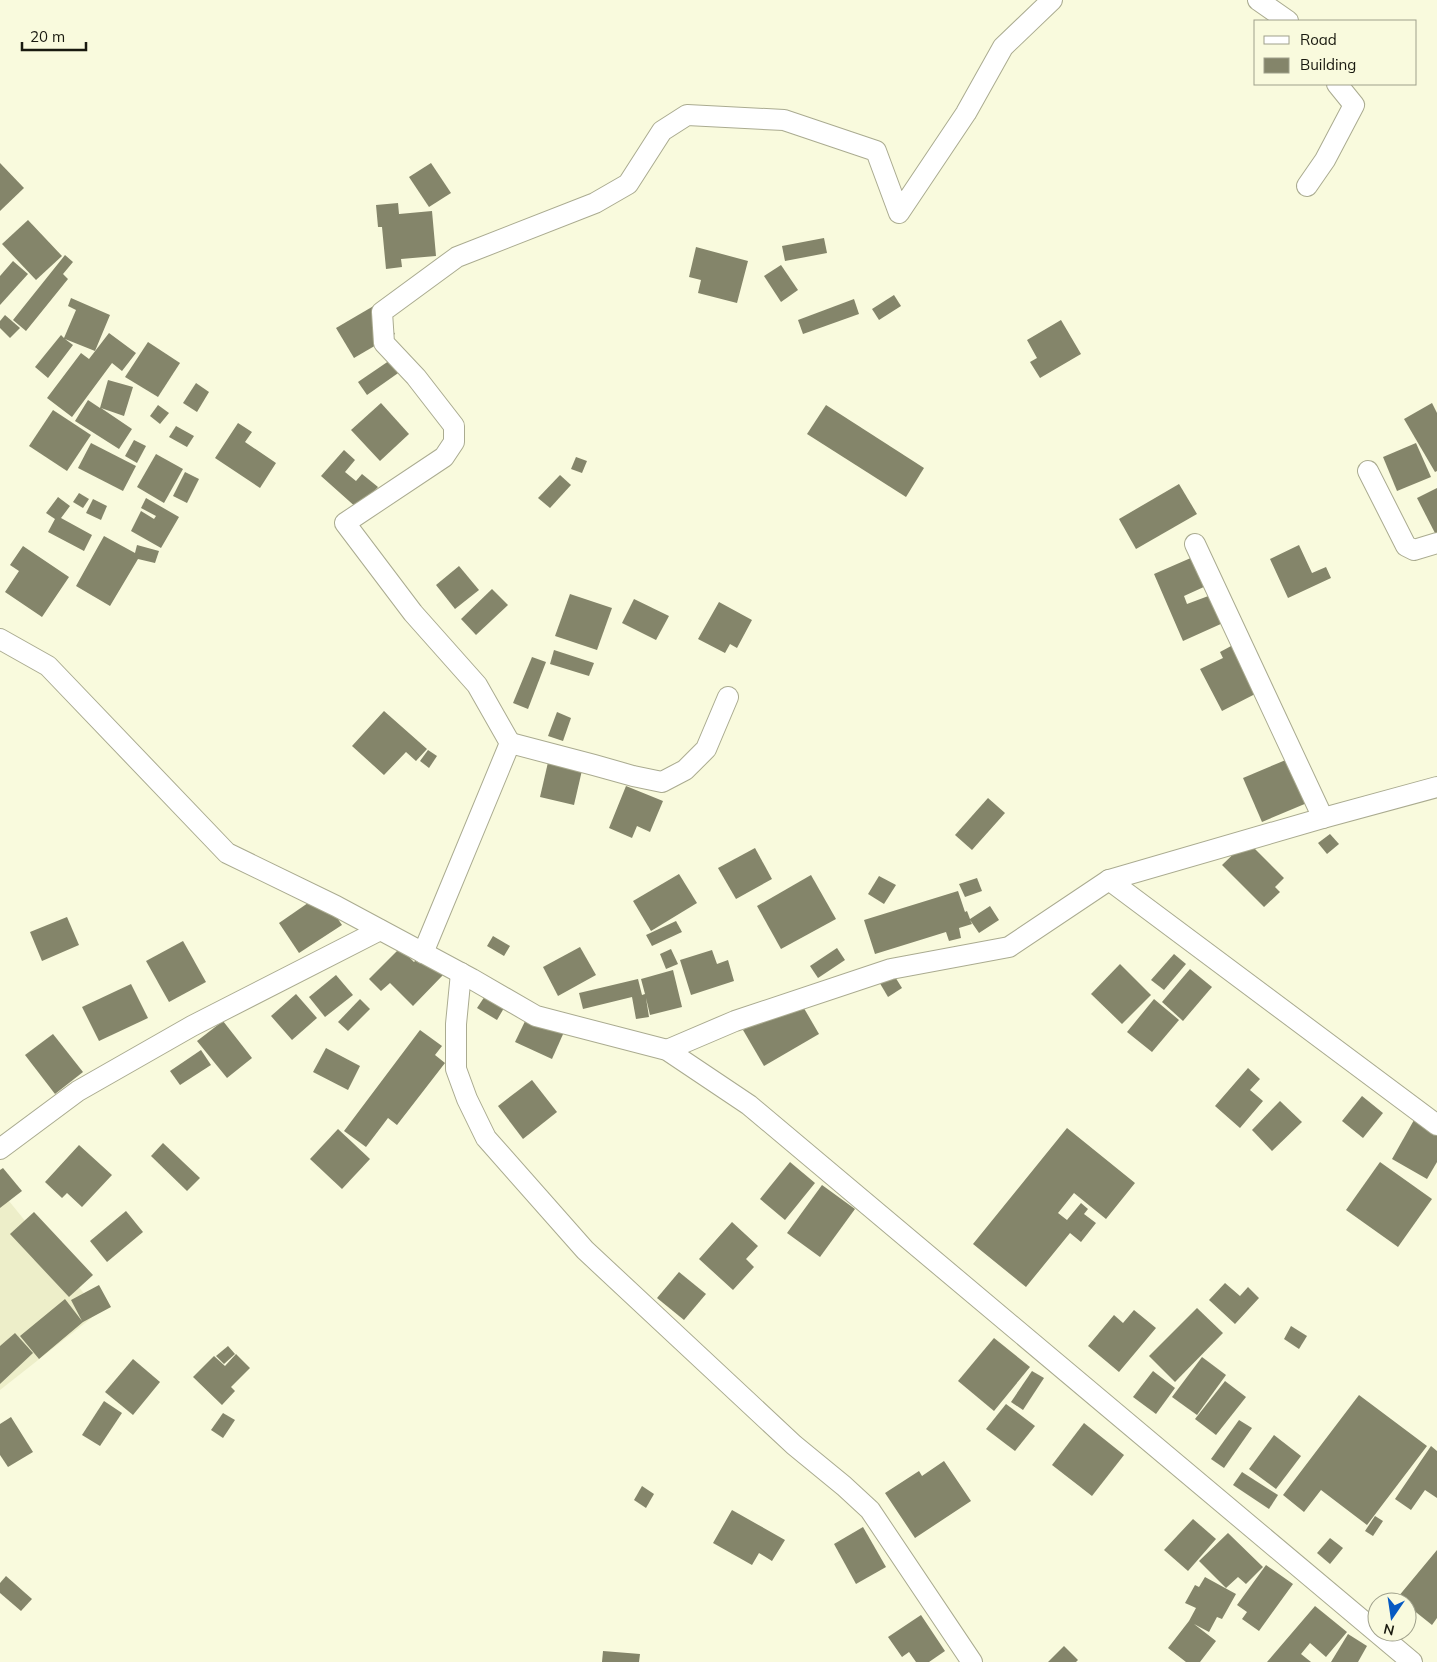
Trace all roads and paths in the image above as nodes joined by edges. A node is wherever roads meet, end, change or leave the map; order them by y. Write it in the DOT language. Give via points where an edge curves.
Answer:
graph roads {
  1 [pos="1052,0"];
  2 [pos="1258,0"];
  3 [pos="1287,20"];
  4 [pos="1338,85"];
  5 [pos="1307,186"];
  6 [pos="1368,471"];
  7 [pos="1437,543"];
  8 [pos="1195,544"];
  9 [pos="0,639"];
  10 [pos="728,697"];
  11 [pos="510,743"];
  12 [pos="1437,787"];
  13 [pos="1323,818"];
  14 [pos="1109,880"];
  15 [pos="380,930"];
  16 [pos="423,953"];
  17 [pos="461,973"];
  18 [pos="667,1050"];
  19 [pos="1437,1125"];
  20 [pos="0,1149"];
  21 [pos="972,1662"];
  22 [pos="1412,1662"];
  1 -- 11 [label="street" via="1003,47 966,113 899,212 876,151 784,120 687,115 662,131 628,184 595,203 457,256 382,312 384,343 416,377 454,426 454,442 444,457 344,523 413,614 477,685"];
  2 -- 3 [label="street"];
  4 -- 5 [label="street" via="1354,105 1325,160"];
  6 -- 7 [label="street" via="1406,546 1414,550"];
  8 -- 13 [label="street"];
  9 -- 15 [label="street" via="48,666 227,853"];
  10 -- 11 [label="street" via="706,749 684,770 662,782"];
  11 -- 16 [label="street"];
  12 -- 13 [label="street"];
  13 -- 14 [label="street"];
  14 -- 18 [label="street" via="1009,947 891,969 735,1020"];
  14 -- 19 [label="street"];
  15 -- 16 [label="street"];
  15 -- 20 [label="street" via="192,1026 78,1091"];
  16 -- 17 [label="street"];
  17 -- 18 [label="street" via="536,1016"];
  17 -- 21 [label="street" via="456,1069 486,1138 585,1250 794,1445 870,1510"];
  18 -- 22 [label="street" via="749,1105"];
}
